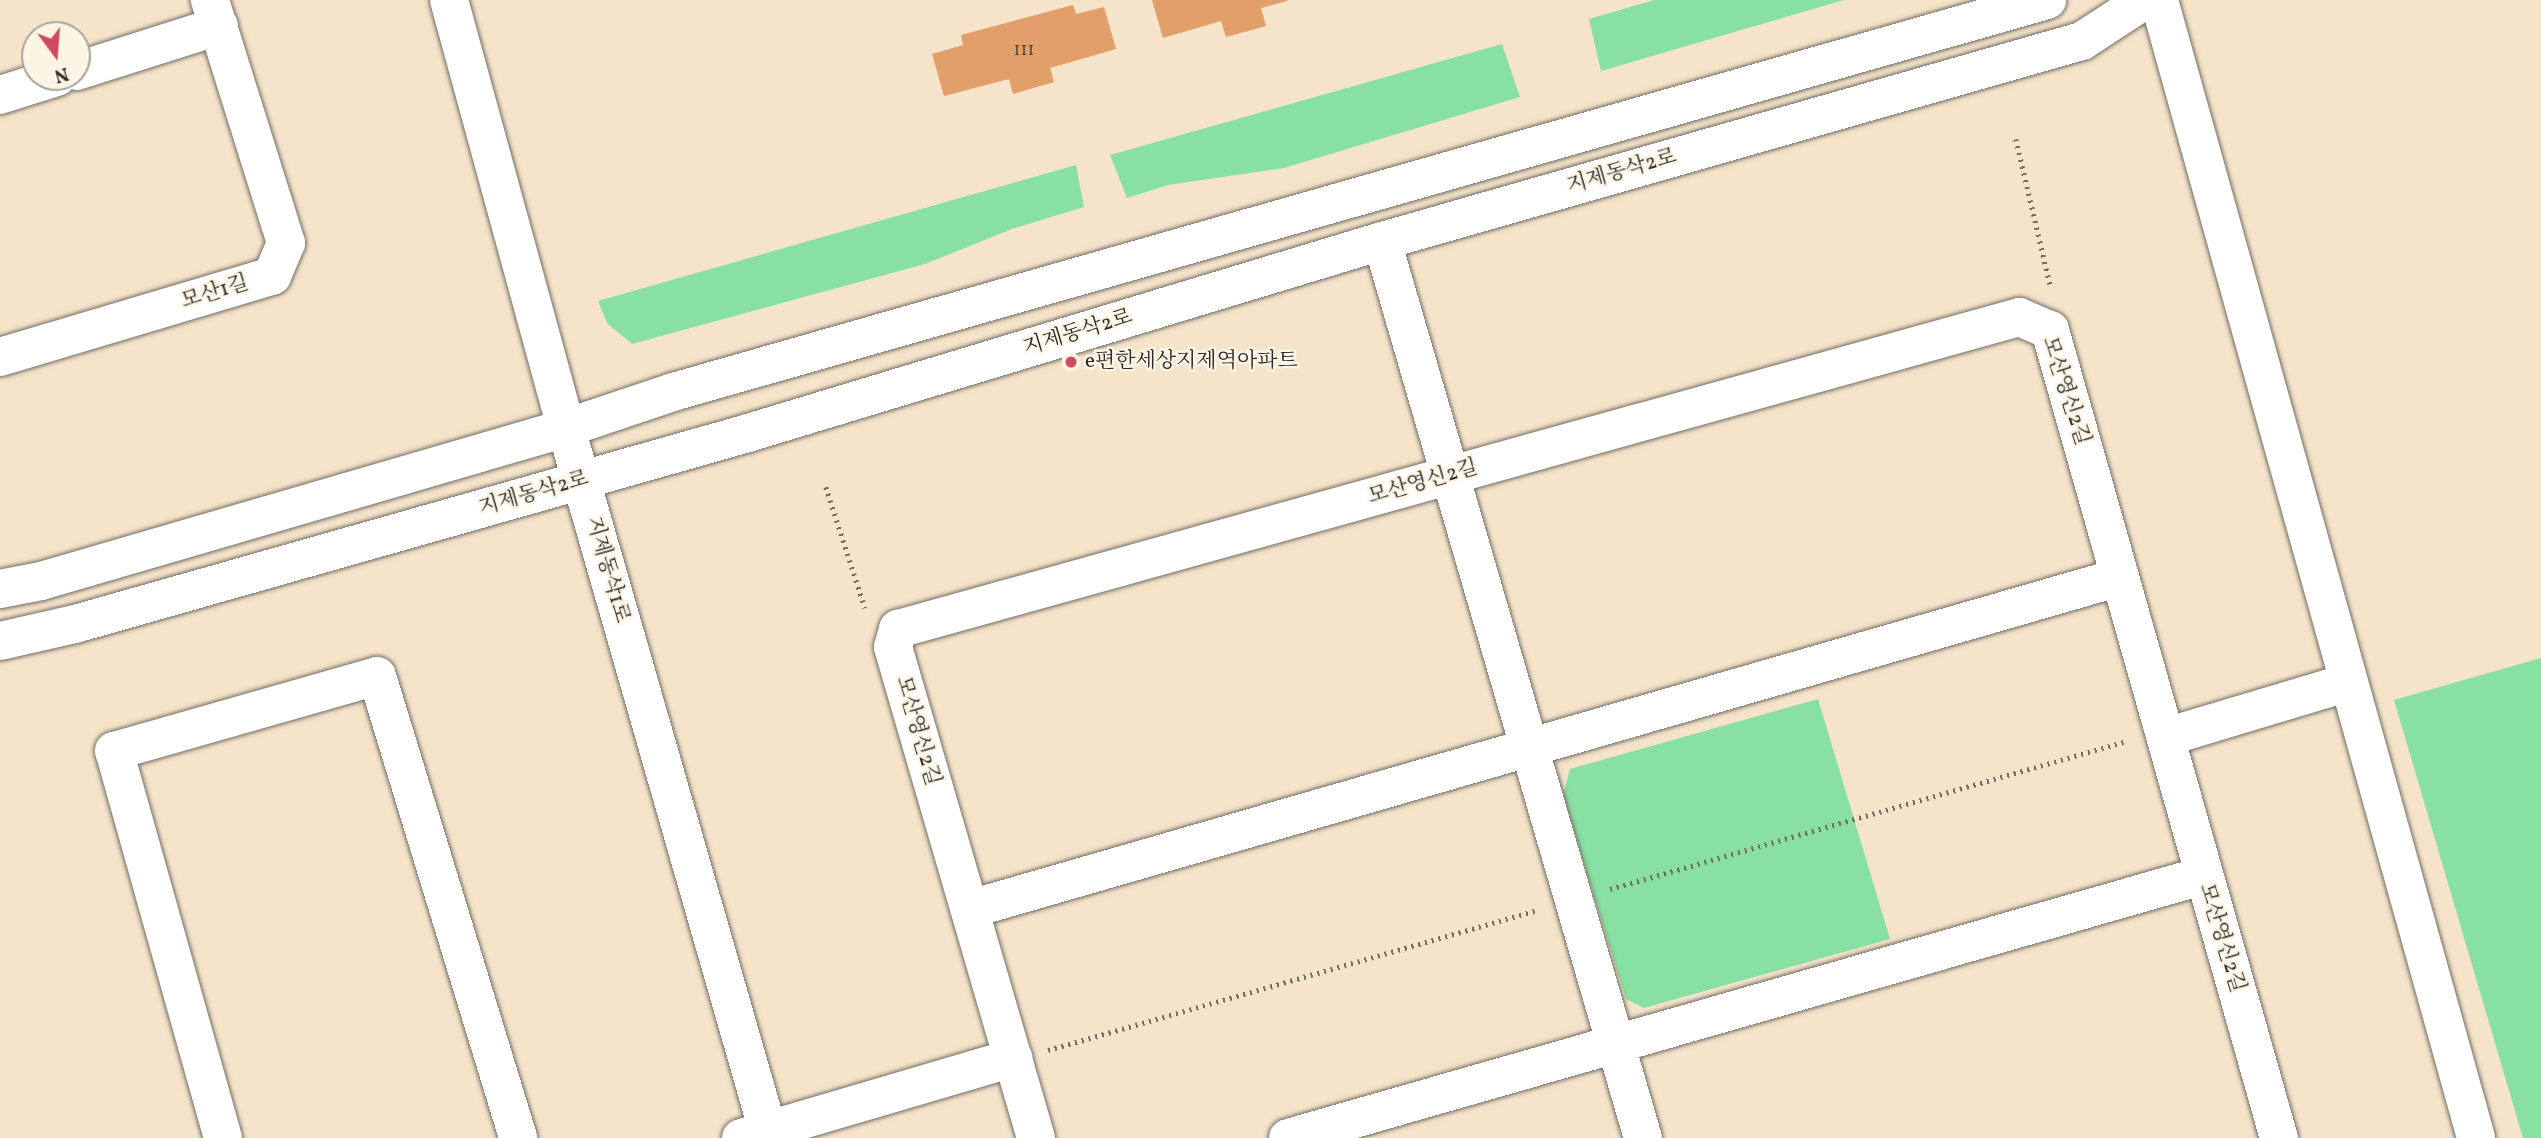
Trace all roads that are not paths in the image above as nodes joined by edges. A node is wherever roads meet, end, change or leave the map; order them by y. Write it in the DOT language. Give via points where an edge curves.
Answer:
graph roads {
  1 [pos="449,0"];
  2 [pos="2048,0"];
  3 [pos="2145,0"];
  4 [pos="2159,0"];
  5 [pos="214,13"];
  6 [pos="91,65"];
  7 [pos="21,88"];
  8 [pos="0,95"];
  9 [pos="1382,241"];
  10 [pos="0,358"];
  11 [pos="566,428"];
  12 [pos="1450,475"];
  13 [pos="582,481"];
  14 [pos="2120,577"];
  15 [pos="0,589"];
  16 [pos="0,640"];
  17 [pos="2349,682"];
  18 [pos="2166,737"];
  19 [pos="1529,748"];
  20 [pos="2202,876"];
  21 [pos="970,909"];
  22 [pos="1616,1044"];
  23 [pos="1013,1058"];
  24 [pos="760,1135"];
  25 [pos="223,1138"];
  26 [pos="518,1138"];
  27 [pos="1036,1138"];
  28 [pos="1289,1138"];
  29 [pos="1643,1138"];
  30 [pos="2279,1138"];
  31 [pos="2476,1138"];
  1 -- 11 [label="street, 지제동삭1로"];
  2 -- 11 [label="street" via="686,388"];
  3 -- 9 [label="street, 지제동삭2로" via="2082,41"];
  4 -- 17 [label="street"];
  5 -- 6 [label="street"];
  5 -- 10 [label="street, 모산1길" via="286,243 272,276"];
  7 -- 8 [label="street"];
  9 -- 12 [label="street"];
  9 -- 13 [label="street, 지제동삭2로"];
  11 -- 13 [label="street, 지제동삭1로"];
  11 -- 15 [label="street" via="41,581"];
  12 -- 14 [label="street, 모산영신2길" via="2019,317 2050,331"];
  12 -- 19 [label="street"];
  12 -- 21 [label="street, 모산영신2길" via="898,629 893,647"];
  13 -- 16 [label="street, 지제동삭2로" via="75,624"];
  13 -- 24 [label="street, 지제동삭1로"];
  14 -- 18 [label="street, 모산영신2길"];
  14 -- 19 [label="street"];
  17 -- 18 [label="street"];
  17 -- 31 [label="street"];
  18 -- 20 [label="street, 모산영신2길"];
  19 -- 21 [label="street"];
  19 -- 22 [label="street"];
  20 -- 22 [label="street"];
  20 -- 30 [label="street, 모산영신2길"];
  21 -- 23 [label="street, 모산영신2길"];
  22 -- 28 [label="street"];
  22 -- 29 [label="street"];
  23 -- 24 [label="street"];
  23 -- 27 [label="street, 모산영신2길"];
  25 -- 26 [label="street" via="114,751 377,676"];
}
